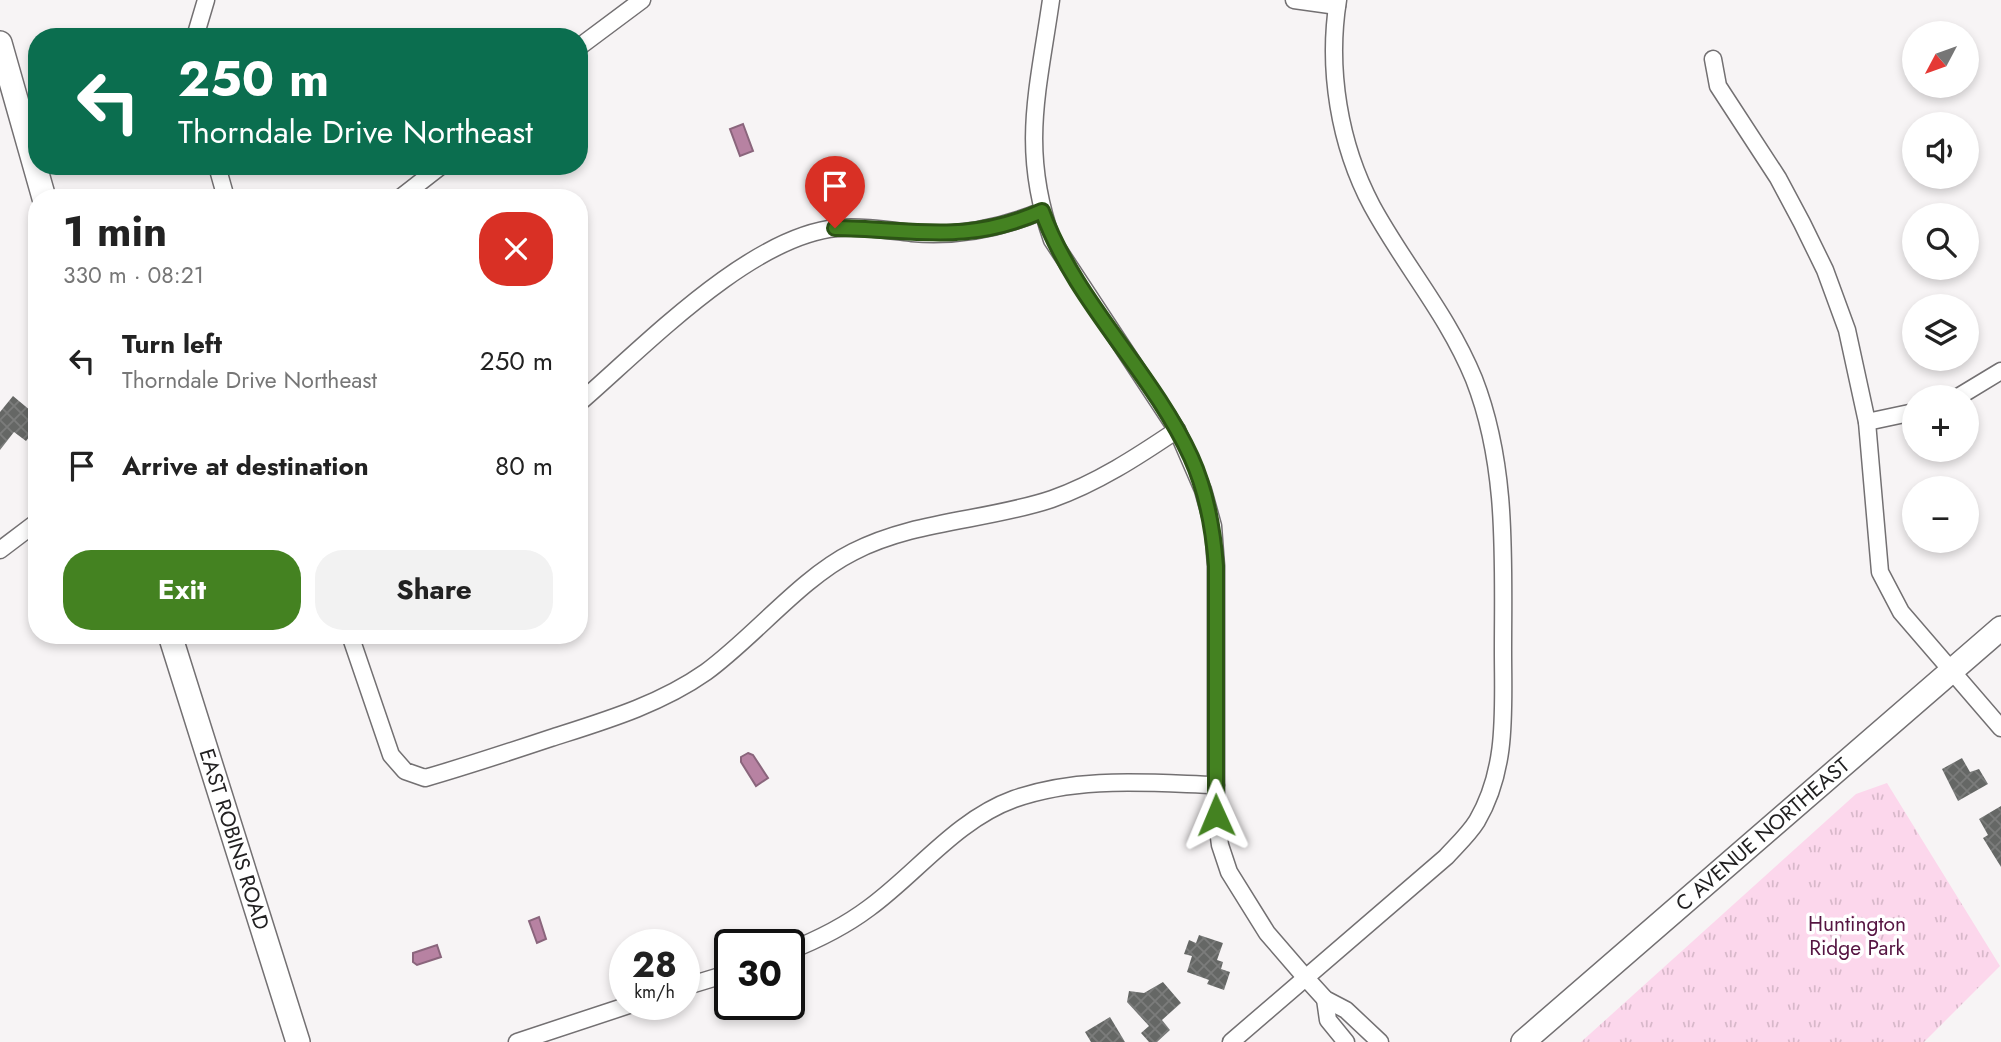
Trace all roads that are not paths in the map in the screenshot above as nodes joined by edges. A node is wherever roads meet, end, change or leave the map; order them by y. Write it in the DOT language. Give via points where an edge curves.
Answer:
graph roads {
  1 [pos="206,0"];
  2 [pos="642,0"];
  3 [pos="1051,0"];
  4 [pos="1294,0"];
  5 [pos="1337,3"];
  6 [pos="198,28"];
  7 [pos="588,40"];
  8 [pos="0,43"];
  9 [pos="1713,59"];
  10 [pos="7,92"];
  11 [pos="28,152"];
  12 [pos="429,175"];
  13 [pos="412,189"];
  14 [pos="1042,211"];
  15 [pos="2001,371"];
  16 [pos="1978,385"];
  17 [pos="588,395"];
  18 [pos="1902,415"];
  19 [pos="1867,422"];
  20 [pos="1177,430"];
  21 [pos="28,529"];
  22 [pos="0,550"];
  23 [pos="2001,628"];
  24 [pos="173,644"];
  25 [pos="353,644"];
  26 [pos="1953,669"];
  27 [pos="2001,728"];
  28 [pos="1216,785"];
  29 [pos="805,944"];
  30 [pos="1305,977"];
  31 [pos="1325,999"];
  32 [pos="609,1012"];
  33 [pos="298,1042"];
  34 [pos="517,1042"];
  35 [pos="1231,1042"];
  36 [pos="1346,1042"];
  37 [pos="1380,1042"];
  38 [pos="1523,1042"];
  1 -- 6 [label="street"];
  2 -- 7 [label="street"];
  3 -- 14 [label="street" via="1032,135"];
  4 -- 5 [label="street"];
  5 -- 30 [label="street" via="1335,80 1340,122 1355,167 1372,206 1447,323 1474,380 1494,449 1503,510 1503,740 1495,782 1476,823 1446,857"];
  8 -- 10 [label="street"];
  9 -- 19 [label="street" via="1718,86 1778,177 1825,270 1847,330"];
  10 -- 11 [label="street"];
  12 -- 13 [label="street"];
  14 -- 17 [label="street" via="985,230 950,234 835,228 778,246 723,279"];
  14 -- 20 [label="street" via="1052,240 1075,278"];
  15 -- 16 [label="street"];
  18 -- 19 [label="street"];
  19 -- 26 [label="street" via="1880,572 1901,612"];
  20 -- 25 [label="street" via="1135,459 1051,499 891,537 851,553 820,574 738,647 664,697 631,712 425,778 405,771 391,755"];
  20 -- 28 [label="street" via="1191,457 1213,526"];
  21 -- 22 [label="street"];
  23 -- 26 [label="street, C AVENUE NORTHEAST"];
  24 -- 33 [label="street, EAST ROBINS ROAD"];
  26 -- 27 [label="street"];
  26 -- 38 [label="street, C AVENUE NORTHEAST"];
  28 -- 29 [label="street" via="1103,782 1056,787 1012,800 948,839 870,908"];
  28 -- 30 [label="street" via="1220,845 1229,872 1261,924"];
  30 -- 31 [label="street"];
  30 -- 35 [label="street"];
  31 -- 36 [label="street" via="1328,1020"];
  31 -- 37 [label="street" via="1346,1010"];
  32 -- 34 [label="street"];
}
